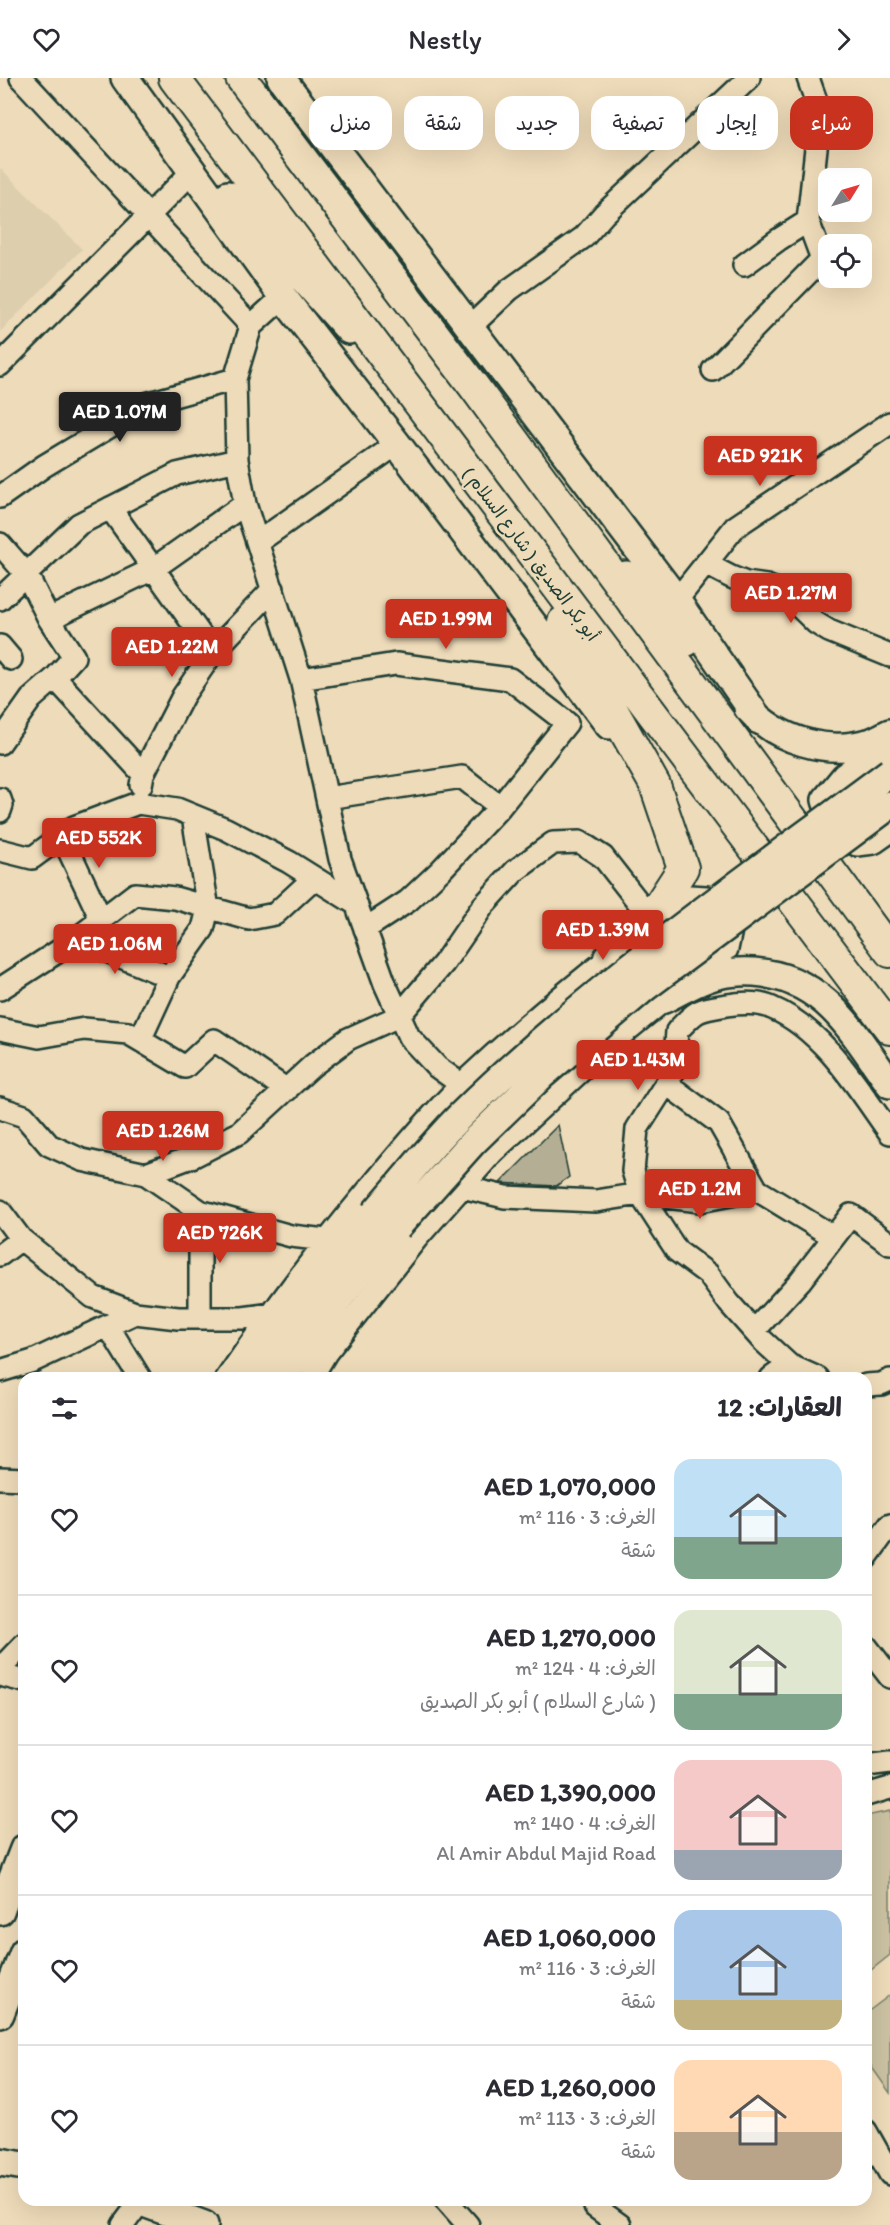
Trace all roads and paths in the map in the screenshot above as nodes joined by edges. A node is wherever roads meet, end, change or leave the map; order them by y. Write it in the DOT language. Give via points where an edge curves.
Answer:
graph roads {
  1 [pos="21,78"];
  2 [pos="174,78"];
  3 [pos="241,78"];
  4 [pos="275,78"];
  5 [pos="281,78"];
  6 [pos="749,78"];
  7 [pos="808,78"];
  8 [pos="127,81"];
  9 [pos="192,172"];
  10 [pos="149,216"];
  11 [pos="808,221"];
  12 [pos="744,265"];
  13 [pos="283,297"];
  14 [pos="251,326"];
  15 [pos="469,328"];
  16 [pos="0,365"];
  17 [pos="713,370"];
  18 [pos="236,379"];
  19 [pos="475,388"];
  20 [pos="890,423"];
  21 [pos="434,425"];
  22 [pos="397,444"];
  23 [pos="237,460"];
  24 [pos="553,494"];
  25 [pos="0,497"];
  26 [pos="245,504"];
  27 [pos="110,508"];
  28 [pos="509,525"];
  29 [pos="258,542"];
  30 [pos="0,544"];
  31 [pos="706,564"];
  32 [pos="153,569"];
  33 [pos="27,575"];
  34 [pos="273,589"];
  35 [pos="0,599"];
  36 [pos="676,601"];
  37 [pos="49,619"];
  38 [pos="213,652"];
  39 [pos="890,656"];
  40 [pos="55,678"];
  41 [pos="301,679"];
  42 [pos="759,720"];
  43 [pos="890,733"];
  44 [pos="0,743"];
  45 [pos="890,743"];
  46 [pos="890,772"];
  47 [pos="143,774"];
  48 [pos="655,785"];
  49 [pos="327,798"];
  50 [pos="0,799"];
  51 [pos="138,803"];
  52 [pos="890,805"];
  53 [pos="500,807"];
  54 [pos="0,811"];
  55 [pos="193,816"];
  56 [pos="890,828"];
  57 [pos="62,836"];
  58 [pos="0,850"];
  59 [pos="314,878"];
  60 [pos="639,903"];
  61 [pos="356,904"];
  62 [pos="208,909"];
  63 [pos="101,919"];
  64 [pos="365,929"];
  65 [pos="76,938"];
  66 [pos="890,952"];
  67 [pos="609,958"];
  68 [pos="169,977"];
  69 [pos="0,989"];
  70 [pos="664,999"];
  71 [pos="399,1016"];
  72 [pos="0,1029"];
  73 [pos="890,1029"];
  74 [pos="140,1040"];
  75 [pos="667,1084"];
  76 [pos="890,1084"];
  77 [pos="462,1085"];
  78 [pos="288,1090"];
  79 [pos="0,1108"];
  80 [pos="890,1133"];
  81 [pos="146,1174"];
  82 [pos="462,1187"];
  83 [pos="757,1190"];
  84 [pos="640,1194"];
  85 [pos="0,1211"];
  86 [pos="200,1211"];
  87 [pos="386,1220"];
  88 [pos="834,1237"];
  89 [pos="21,1239"];
  90 [pos="326,1240"];
  91 [pos="890,1244"];
  92 [pos="0,1255"];
  93 [pos="135,1313"];
  94 [pos="272,1314"];
  95 [pos="200,1318"];
  96 [pos="108,1326"];
  97 [pos="754,1331"];
  98 [pos="789,1365"];
  99 [pos="0,1371"];
  100 [pos="136,1372"];
  101 [pos="231,1372"];
  102 [pos="257,1372"];
  103 [pos="286,1372"];
  104 [pos="315,1372"];
  105 [pos="779,1372"];
  106 [pos="805,1372"];
  107 [pos="890,1380"];
  108 [pos="872,1384"];
  109 [pos="0,1478"];
  110 [pos="18,1479"];
  111 [pos="890,1525"];
  112 [pos="872,1549"];
  113 [pos="18,1650"];
  114 [pos="872,1654"];
  115 [pos="0,1669"];
  116 [pos="0,1675"];
  117 [pos="890,1677"];
  118 [pos="18,1680"];
  119 [pos="890,1762"];
  120 [pos="872,1764"];
  121 [pos="890,1788"];
  122 [pos="872,1793"];
  123 [pos="18,1864"];
  124 [pos="0,1911"];
  125 [pos="18,1968"];
  126 [pos="0,2014"];
  127 [pos="872,2142"];
  128 [pos="0,2162"];
  129 [pos="18,2165"];
  130 [pos="890,2174"];
  131 [pos="142,2206"];
  132 [pos="156,2206"];
  133 [pos="452,2206"];
  134 [pos="596,2206"];
  135 [pos="123,2225"];
  136 [pos="204,2225"];
  137 [pos="468,2225"];
  138 [pos="620,2225"];
  1 -- 10 [label="street"];
  2 -- 21 [label="highway, ( شارع السلام ) أبو بكر الصديق"];
  3 -- 19 [label="highway"];
  4 -- 19 [label="main road"];
  5 -- 15 [label="main road"];
  6 -- 15 [label="street" via="584,237 509,290"];
  7 -- 11 [label="street" via="820,112"];
  8 -- 9 [label="main road"];
  8 -- 21 [label="main road"];
  9 -- 10 [label="street"];
  9 -- 13 [label="main road"];
  10 -- 14 [label="street"];
  10 -- 16 [label="street"];
  11 -- 12 [label="street"];
  11 -- 17 [label="street" via="822,259"];
  13 -- 14 [label="street"];
  13 -- 22 [label="main road"];
  14 -- 18 [label="street"];
  15 -- 36 [label="main road"];
  18 -- 23 [label="street"];
  18 -- 25 [label="street" via="149,403"];
  19 -- 24 [label="highway"];
  20 -- 31 [label="street" via="735,527"];
  21 -- 28 [label="highway, ( شارع السلام ) أبو بكر الصديق"];
  22 -- 29 [label="street"];
  22 -- 48 [label="main road"];
  23 -- 26 [label="street"];
  23 -- 27 [label="street" via="177,474"];
  24 -- 42 [label="main road"];
  24 -- 66 [label="highway"];
  26 -- 29 [label="street"];
  26 -- 32 [label="street"];
  27 -- 32 [label="street"];
  27 -- 33 [label="street" via="79,524"];
  28 -- 48 [label="highway"];
  28 -- 73 [label="highway, ( شارع السلام ) أبو بكر الصديق"];
  29 -- 34 [label="street"];
  30 -- 33 [label="street"];
  31 -- 36 [label="street"];
  31 -- 39 [label="street" via="746,583 785,593 829,631"];
  32 -- 37 [label="street"];
  32 -- 38 [label="street"];
  33 -- 35 [label="street"];
  33 -- 37 [label="street"];
  34 -- 38 [label="street"];
  34 -- 41 [label="street"];
  36 -- 42 [label="main road"];
  37 -- 40 [label="street" via="74,657"];
  38 -- 47 [label="street" via="183,696"];
  40 -- 44 [label="street" via="31,699"];
  40 -- 47 [label="street"];
  41 -- 49 [label="street"];
  41 -- 53 [label="street" via="396,664 510,679 567,723"];
  42 -- 43 [label="main road" via="789,737 825,748 868,743"];
  45 -- 56 [label="main road" via="845,777 826,800 835,828 857,842 873,840"];
  46 -- 87 [label="main road, bridge" via="652,948 555,1030 460,1116"];
  47 -- 51 [label="street"];
  48 -- 67 [label="highway" via="683,868 659,905"];
  49 -- 53 [label="street" via="462,777"];
  49 -- 61 [label="street" via="340,859"];
  50 -- 54 [label="street"];
  51 -- 55 [label="street" via="177,809"];
  51 -- 57 [label="street" via="74,827"];
  52 -- 87 [label="main road, bridge" via="644,988 542,1075"];
  53 -- 64 [label="street" via="408,901"];
  55 -- 59 [label="street" via="226,829"];
  55 -- 62 [label="street"];
  57 -- 58 [label="street" via="32,858"];
  57 -- 63 [label="street"];
  59 -- 61 [label="street"];
  59 -- 62 [label="street" via="275,914 249,919"];
  60 -- 71 [label="street" via="603,857 580,842 553,843 515,872 483,906 444,963"];
  61 -- 64 [label="street"];
  62 -- 63 [label="street" via="175,898 135,894"];
  62 -- 68 [label="street" via="203,929"];
  63 -- 65 [label="street"];
  64 -- 71 [label="street"];
  65 -- 68 [label="street"];
  65 -- 69 [label="street"];
  67 -- 70 [label="street" via="689,896 707,897 723,909 731,930 727,949"];
  67 -- 77 [label="street" via="551,1004"];
  68 -- 74 [label="street"];
  70 -- 76 [label="main road" via="706,978 738,971 770,974 798,983 819,994 837,1012"];
  70 -- 82 [label="street" via="511,1135"];
  71 -- 77 [label="street" via="409,1037 436,1067"];
  71 -- 78 [label="street" via="348,1039"];
  72 -- 74 [label="street" via="39,1037 84,1029 128,1033"];
  74 -- 78 [label="street" via="185,1067 214,1040"];
  75 -- 80 [label="street" via="674,1071 677,1031 698,1010 738,1003 771,1007 805,1028 839,1062"];
  75 -- 83 [label="street" via="719,1123"];
  75 -- 84 [label="street" via="637,1129 633,1171"];
  77 -- 90 [label="street"];
  78 -- 81 [label="street" via="239,1133"];
  79 -- 81 [label="street" via="24,1116 49,1144 82,1160"];
  81 -- 86 [label="street"];
  82 -- 84 [label="street" via="505,1197 596,1201"];
  82 -- 104 [label="street" via="417,1238"];
  83 -- 84 [label="street" via="700,1201"];
  83 -- 88 [label="street"];
  84 -- 97 [label="street" via="677,1251 708,1274"];
  85 -- 89 [label="street"];
  86 -- 90 [label="street" via="291,1236"];
  86 -- 95 [label="street"];
  87 -- 102 [label="main road" via="294,1316"];
  87 -- 103 [label="main road" via="340,1297"];
  88 -- 91 [label="street" via="852,1215"];
  88 -- 97 [label="street"];
  89 -- 92 [label="street"];
  89 -- 93 [label="street" via="93,1297"];
  90 -- 94 [label="street"];
  93 -- 95 [label="street"];
  93 -- 96 [label="street"];
  94 -- 95 [label="street"];
  94 -- 101 [label="street"];
  96 -- 99 [label="street" via="33,1361"];
  96 -- 100 [label="street"];
  97 -- 98 [label="street"];
  98 -- 105 [label="street"];
  98 -- 106 [label="street"];
  107 -- 108 [label="street"];
  109 -- 110 [label="street"];
  111 -- 112 [label="street"];
  113 -- 115 [label="street"];
  114 -- 117 [label="street"];
  116 -- 118 [label="street"];
  119 -- 120 [label="street"];
  121 -- 122 [label="street"];
  123 -- 124 [label="main road"];
  125 -- 126 [label="main road"];
  127 -- 130 [label="street"];
  128 -- 129 [label="main road"];
  131 -- 135 [label="street"];
  132 -- 136 [label="main road"];
  133 -- 137 [label="street"];
  134 -- 138 [label="street"];
}
